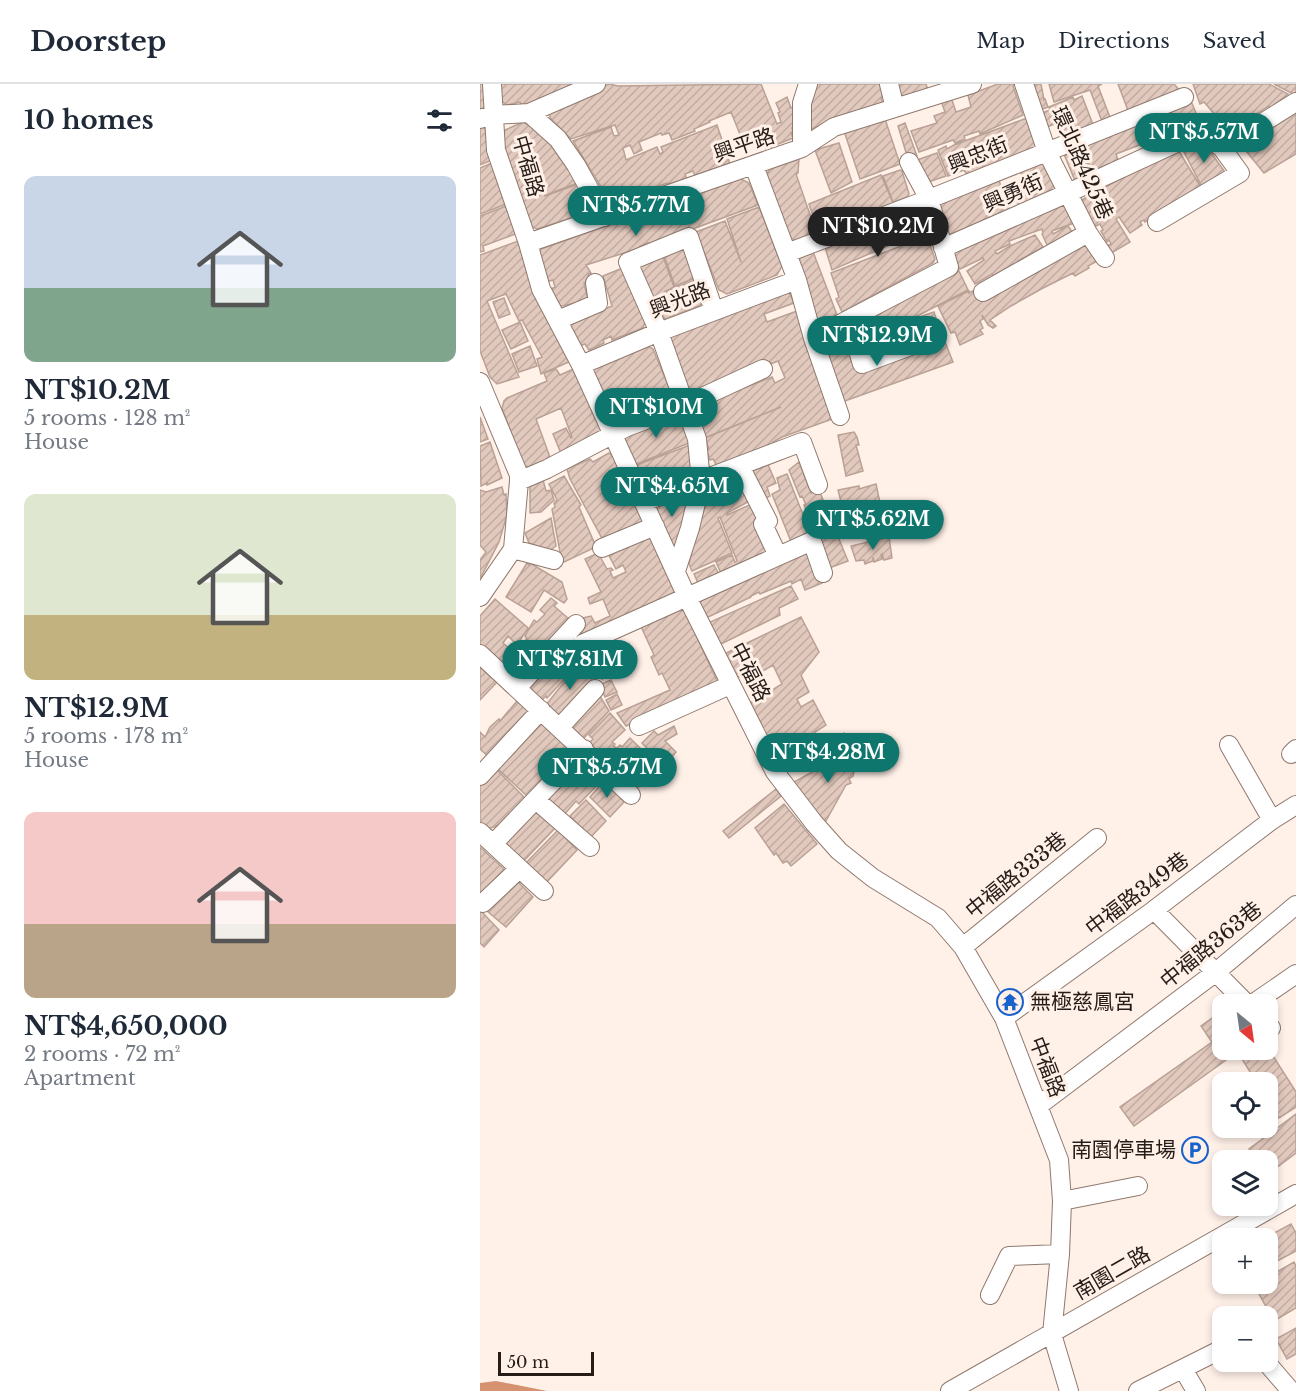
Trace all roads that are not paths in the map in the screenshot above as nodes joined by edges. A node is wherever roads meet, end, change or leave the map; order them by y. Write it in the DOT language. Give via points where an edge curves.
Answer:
graph roads {
  1 [pos="492,84"];
  2 [pos="596,84"];
  3 [pos="808,84"];
  4 [pos="889,84"];
  5 [pos="972,84"];
  6 [pos="1024,84"];
  7 [pos="1184,97"];
  8 [pos="1296,102"];
  9 [pos="895,108"];
  10 [pos="529,113"];
  11 [pos="487,117"];
  12 [pos="802,148"];
  13 [pos="1222,148"];
  14 [pos="1047,152"];
  15 [pos="909,162"];
  16 [pos="754,166"];
  17 [pos="1068,193"];
  18 [pos="929,199"];
  19 [pos="605,217"];
  20 [pos="1157,222"];
  21 [pos="1088,233"];
  22 [pos="528,243"];
  23 [pos="943,248"];
  24 [pos="787,253"];
  25 [pos="1105,258"];
  26 [pos="797,280"];
  27 [pos="595,283"];
  28 [pos="983,292"];
  29 [pos="714,311"];
  30 [pos="558,320"];
  31 [pos="849,320"];
  32 [pos="659,332"];
  33 [pos="813,338"];
  34 [pos="932,338"];
  35 [pos="581,365"];
  36 [pos="763,369"];
  37 [pos="480,382"];
  38 [pos="686,405"];
  39 [pos="840,416"];
  40 [pos="612,436"];
  41 [pos="740,466"];
  42 [pos="519,481"];
  43 [pos="701,482"];
  44 [pos="818,485"];
  45 [pos="644,502"];
  46 [pos="655,526"];
  47 [pos="602,548"];
  48 [pos="513,549"];
  49 [pos="778,556"];
  50 [pos="554,560"];
  51 [pos="676,571"];
  52 [pos="823,573"];
  53 [pos="480,597"];
  54 [pos="687,597"];
  55 [pos="576,624"];
  56 [pos="582,644"];
  57 [pos="480,654"];
  58 [pos="730,685"];
  59 [pos="517,688"];
  60 [pos="595,689"];
  61 [pos="541,710"];
  62 [pos="639,726"];
  63 [pos="560,727"];
  64 [pos="1229,746"];
  65 [pos="584,749"];
  66 [pos="486,770"];
  67 [pos="631,795"];
  68 [pos="536,800"];
  69 [pos="1296,805"];
  70 [pos="1272,820"];
  71 [pos="487,838"];
  72 [pos="1097,838"];
  73 [pos="590,847"];
  74 [pos="519,868"];
  75 [pos="544,891"];
  76 [pos="483,903"];
  77 [pos="1296,905"];
  78 [pos="1154,910"];
  79 [pos="963,947"];
  80 [pos="1215,972"];
  81 [pos="1296,974"];
  82 [pos="1238,994"];
  83 [pos="1266,994"];
  84 [pos="1004,1018"];
  85 [pos="1038,1106"];
  86 [pos="1138,1186"];
  87 [pos="1296,1194"];
  88 [pos="1062,1201"];
  89 [pos="1060,1254"];
  90 [pos="990,1295"];
  91 [pos="1052,1334"];
  92 [pos="1212,1354"];
  93 [pos="1183,1369"];
  94 [pos="1275,1372"];
  95 [pos="950,1391"];
  96 [pos="1069,1391"];
  97 [pos="1138,1391"];
  98 [pos="1196,1391"];
  99 [pos="1291,1391"];
  1 -- 11 [label="street, 中福路"];
  2 -- 10 [label="street"];
  3 -- 12 [label="street" via="802,103"];
  4 -- 9 [label="street"];
  5 -- 9 [label="street, 興平路"];
  6 -- 14 [label="street, 環北路425巷"];
  7 -- 14 [label="street, 興忠街"];
  8 -- 13 [label="street"];
  9 -- 12 [label="street, 興平路" via="834,127"];
  10 -- 11 [label="street"];
  10 -- 19 [label="street" via="558,139"];
  11 -- 22 [label="street, 中福路"];
  12 -- 16 [label="street, 興平路"];
  13 -- 17 [label="street, 興勇街" via="1200,132"];
  13 -- 20 [label="street" via="1240,173"];
  14 -- 17 [label="street, 環北路425巷"];
  14 -- 18 [label="street, 興忠街"];
  15 -- 18 [label="street"];
  16 -- 19 [label="street, 興平路"];
  16 -- 24 [label="street"];
  17 -- 21 [label="street, 環北路425巷"];
  17 -- 23 [label="street, 興勇街"];
  18 -- 23 [label="street"];
  18 -- 24 [label="street, 興忠街"];
  19 -- 22 [label="street, 興平路"];
  21 -- 25 [label="street, 環北路425巷"];
  21 -- 28 [label="street"];
  22 -- 30 [label="street, 中福路" via="541,289"];
  23 -- 31 [label="street" via="949,267"];
  24 -- 26 [label="street"];
  26 -- 29 [label="street, 興光路"];
  26 -- 33 [label="street"];
  27 -- 30 [label="street" via="598,303"];
  29 -- 32 [label="street, 興光路"];
  29 -- 32 [label="street" via="689,237 628,262"];
  30 -- 35 [label="street, 中福路"];
  31 -- 33 [label="street"];
  31 -- 34 [label="street" via="862,364"];
  32 -- 35 [label="street, 興光路"];
  32 -- 38 [label="street"];
  33 -- 39 [label="street"];
  35 -- 40 [label="street, 中福路"];
  36 -- 38 [label="street"];
  37 -- 42 [label="street"];
  38 -- 40 [label="street"];
  38 -- 43 [label="street" via="697,439"];
  40 -- 42 [label="street"];
  40 -- 45 [label="street, 中福路"];
  41 -- 43 [label="street"];
  41 -- 44 [label="street" via="802,442"];
  41 -- 49 [label="street" via="768,521 763,524"];
  42 -- 48 [label="street"];
  43 -- 45 [label="street"];
  43 -- 51 [label="street"];
  45 -- 46 [label="street, 中福路"];
  46 -- 47 [label="street"];
  46 -- 51 [label="street, 中福路"];
  48 -- 50 [label="street"];
  48 -- 53 [label="street"];
  49 -- 52 [label="street" via="812,541"];
  49 -- 54 [label="street"];
  51 -- 54 [label="street, 中福路"];
  54 -- 56 [label="street"];
  54 -- 58 [label="street, 中福路"];
  55 -- 59 [label="street"];
  57 -- 59 [label="street"];
  58 -- 62 [label="street"];
  58 -- 79 [label="street, 中福路" via="774,772 825,836 873,878 938,918"];
  59 -- 61 [label="street"];
  60 -- 63 [label="street"];
  61 -- 63 [label="street"];
  61 -- 66 [label="street"];
  63 -- 65 [label="street"];
  64 -- 70 [label="street"];
  65 -- 67 [label="street"];
  65 -- 68 [label="street"];
  68 -- 71 [label="street"];
  68 -- 73 [label="street"];
  69 -- 70 [label="street, 中福路349巷"];
  70 -- 78 [label="street, 中福路349巷"];
  71 -- 74 [label="street"];
  72 -- 79 [label="street, 中福路333巷"];
  74 -- 75 [label="street"];
  74 -- 76 [label="street"];
  77 -- 80 [label="street, 中福路363巷"];
  78 -- 80 [label="street"];
  78 -- 84 [label="street, 中福路349巷"];
  79 -- 84 [label="street, 中福路"];
  80 -- 82 [label="street"];
  80 -- 85 [label="street, 中福路363巷"];
  81 -- 83 [label="street"];
  84 -- 85 [label="street, 中福路"];
  85 -- 88 [label="street, 中福路" via="1059,1161"];
  86 -- 88 [label="street"];
  87 -- 91 [label="street, 南園二路"];
  88 -- 89 [label="street, 中福路"];
  89 -- 90 [label="street" via="1009,1256"];
  89 -- 91 [label="street, 中福路"];
  91 -- 95 [label="street, 南園二路"];
  91 -- 96 [label="street, 中福路"];
  92 -- 93 [label="street"];
  93 -- 97 [label="street"];
  93 -- 98 [label="street"];
  94 -- 99 [label="street"];
}
